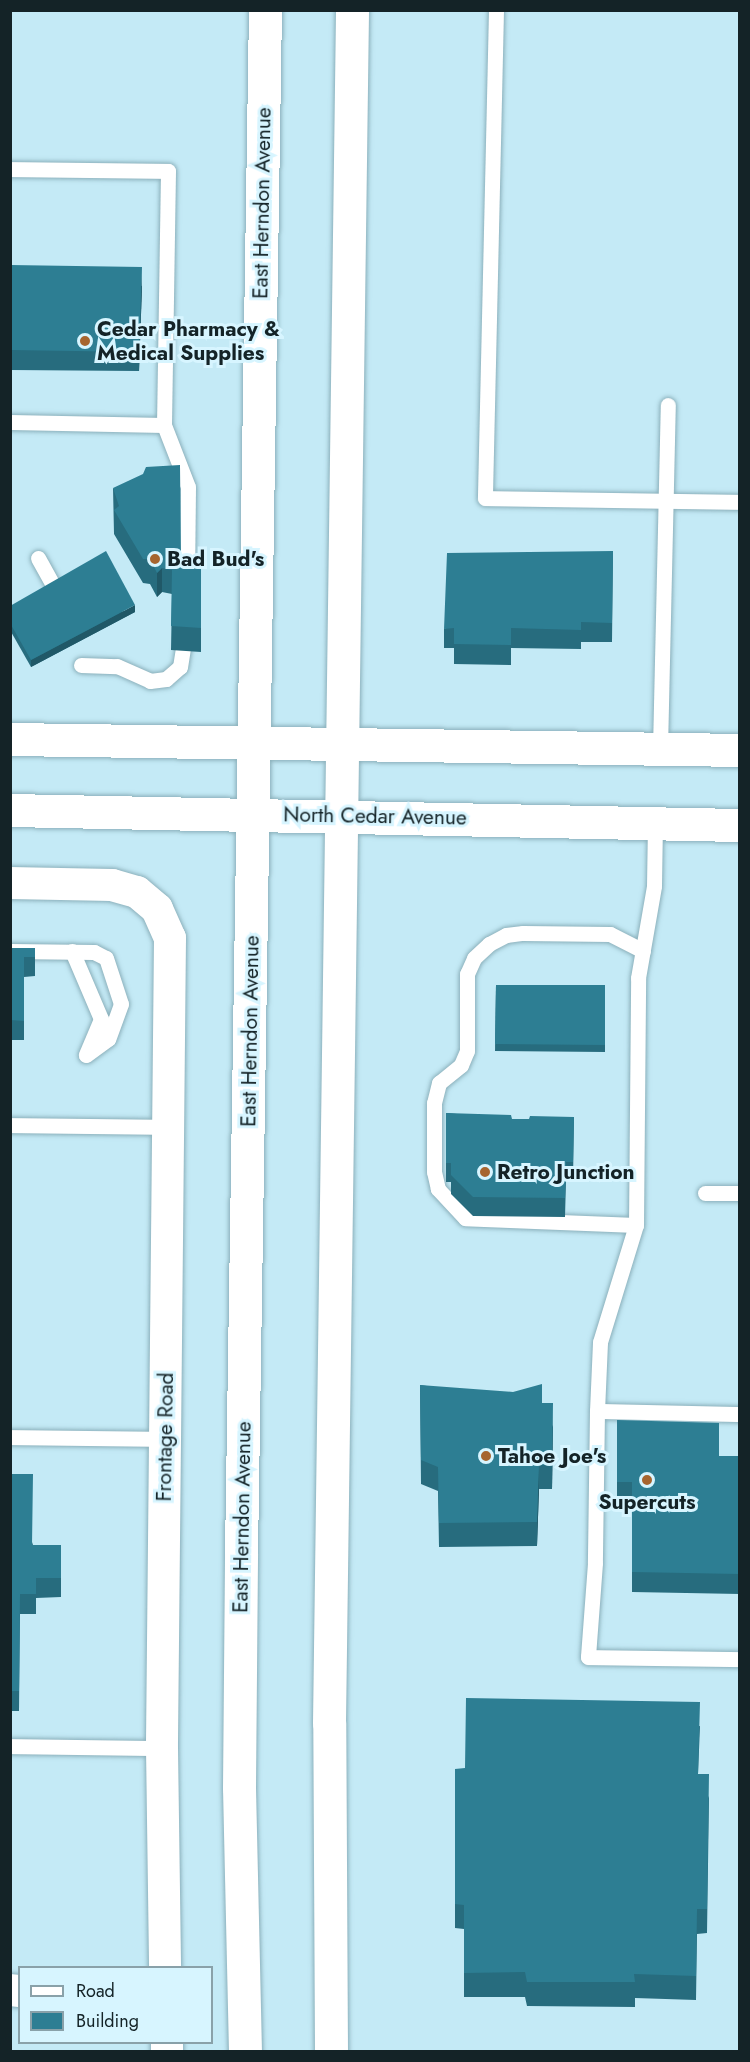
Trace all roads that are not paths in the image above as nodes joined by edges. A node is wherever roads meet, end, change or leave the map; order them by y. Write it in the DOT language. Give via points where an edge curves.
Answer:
graph roads {
  1 [pos="265,10"];
  2 [pos="352,10"];
  3 [pos="496,10"];
  4 [pos="10,169"];
  5 [pos="668,405"];
  6 [pos="10,422"];
  7 [pos="164,425"];
  8 [pos="666,501"];
  9 [pos="740,502"];
  10 [pos="38,558"];
  11 [pos="55,589"];
  12 [pos="81,665"];
  13 [pos="10,739"];
  14 [pos="254,742"];
  15 [pos="342,743"];
  16 [pos="660,749"];
  17 [pos="740,750"];
  18 [pos="10,810"];
  19 [pos="253,814"];
  20 [pos="342,815"];
  21 [pos="655,825"];
  22 [pos="740,825"];
  23 [pos="10,883"];
  24 [pos="10,951"];
  25 [pos="72,951"];
  26 [pos="643,951"];
  27 [pos="10,1125"];
  28 [pos="170,1127"];
  29 [pos="705,1193"];
  30 [pos="740,1193"];
  31 [pos="636,1225"];
  32 [pos="597,1411"];
  33 [pos="740,1414"];
  34 [pos="10,1437"];
  35 [pos="165,1438"];
  36 [pos="740,1659"];
  37 [pos="10,1746"];
  38 [pos="162,1748"];
  39 [pos="165,1966"];
  40 [pos="245,2052"];
  41 [pos="331,2052"];
  1 -- 14 [label="main road, East Herndon Avenue"];
  2 -- 15 [label="main road"];
  3 -- 8 [label="lane" via="485,498"];
  4 -- 7 [label="lane" via="168,171"];
  5 -- 8 [label="lane"];
  6 -- 7 [label="lane"];
  7 -- 12 [label="lane" via="188,487 184,658 175,674 150,681 117,666"];
  8 -- 9 [label="lane"];
  8 -- 16 [label="lane"];
  10 -- 11 [label="lane"];
  13 -- 14 [label="main road"];
  14 -- 15 [label="main road"];
  14 -- 19 [label="main road, East Herndon Avenue"];
  15 -- 16 [label="main road"];
  15 -- 20 [label="main road"];
  16 -- 17 [label="main road"];
  18 -- 19 [label="main road, North Cedar Avenue"];
  19 -- 20 [label="main road, North Cedar Avenue"];
  19 -- 40 [label="main road, East Herndon Avenue" via="239,1788"];
  20 -- 21 [label="main road, North Cedar Avenue"];
  20 -- 41 [label="main road" via="328,1861"];
  21 -- 22 [label="main road, North Cedar Avenue"];
  21 -- 26 [label="lane" via="654,886"];
  23 -- 28 [label="street, Frontage Road" via="112,885 137,892 157,909 170,938"];
  24 -- 25 [label="lane"];
  25 -- 25 [label="lane" via="94,952 106,958 120,991 119,1015 108,1040 86,1055 101,1019"];
  26 -- 31 [label="lane" via="638,978"];
  26 -- 31 [label="lane" via="610,934 523,933 489,944 474,958 467,974 467,1051 461,1065 439,1083 434,1103 434,1172 438,1189 465,1218"];
  27 -- 28 [label="lane"];
  28 -- 35 [label="street, Frontage Road"];
  29 -- 30 [label="lane"];
  31 -- 32 [label="lane" via="600,1342"];
  32 -- 33 [label="lane"];
  32 -- 36 [label="lane" via="596,1563 588,1657"];
  34 -- 35 [label="lane"];
  35 -- 38 [label="street, Frontage Road"];
  37 -- 38 [label="lane"];
  38 -- 39 [label="street, Frontage Road"];
}
